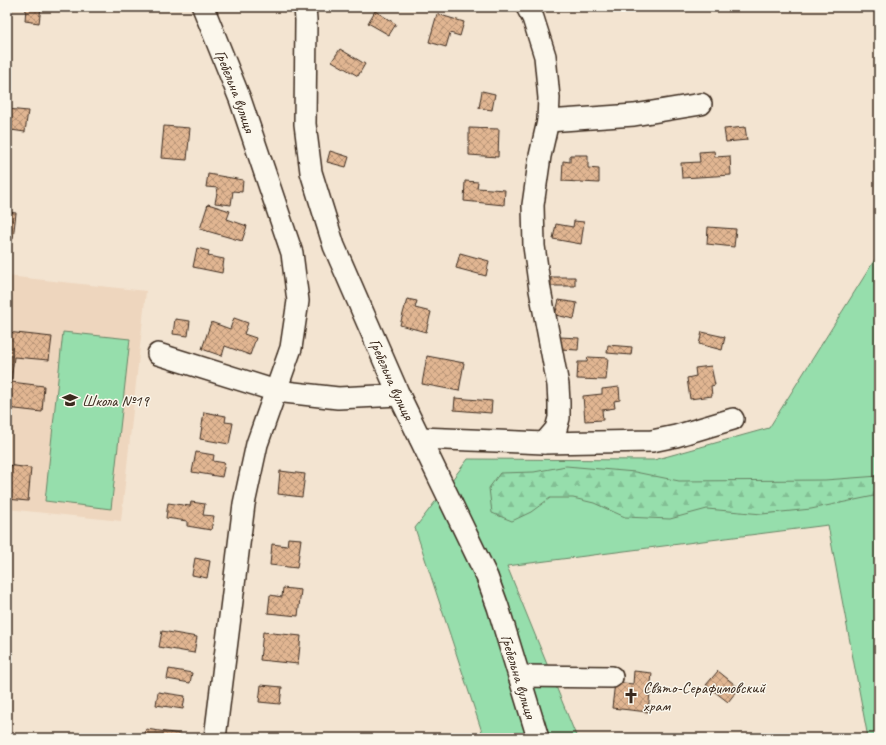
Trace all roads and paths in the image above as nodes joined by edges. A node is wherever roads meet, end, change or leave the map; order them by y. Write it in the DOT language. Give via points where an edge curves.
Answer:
graph roads {
  1 [pos="204,7"];
  2 [pos="305,7"];
  3 [pos="527,7"];
  4 [pos="701,104"];
  5 [pos="548,121"];
  6 [pos="158,354"];
  7 [pos="276,391"];
  8 [pos="399,395"];
  9 [pos="733,419"];
  10 [pos="420,438"];
  11 [pos="544,443"];
  12 [pos="519,676"];
  13 [pos="612,677"];
  14 [pos="215,738"];
  15 [pos="538,738"];
  1 -- 7 [label="street, Гребельна вулиця" via="240,100 292,253 298,301 291,348"];
  2 -- 8 [label="street, Гребельна вулиця" via="305,124 311,172 334,246"];
  3 -- 5 [label="street" via="544,56"];
  4 -- 5 [label="street" via="634,115"];
  5 -- 11 [label="street" via="533,205 534,246 558,385 559,418 556,429"];
  6 -- 7 [label="street"];
  7 -- 8 [label="street" via="338,398"];
  7 -- 14 [label="street, Гребельна вулиця" via="257,444 244,504"];
  8 -- 10 [label="street, Гребельна вулиця"];
  9 -- 11 [label="street" via="652,441"];
  10 -- 11 [label="street"];
  10 -- 12 [label="street, Гребельна вулиця" via="487,577"];
  12 -- 13 [label="street"];
  12 -- 15 [label="street, Гребельна вулиця"];
}
